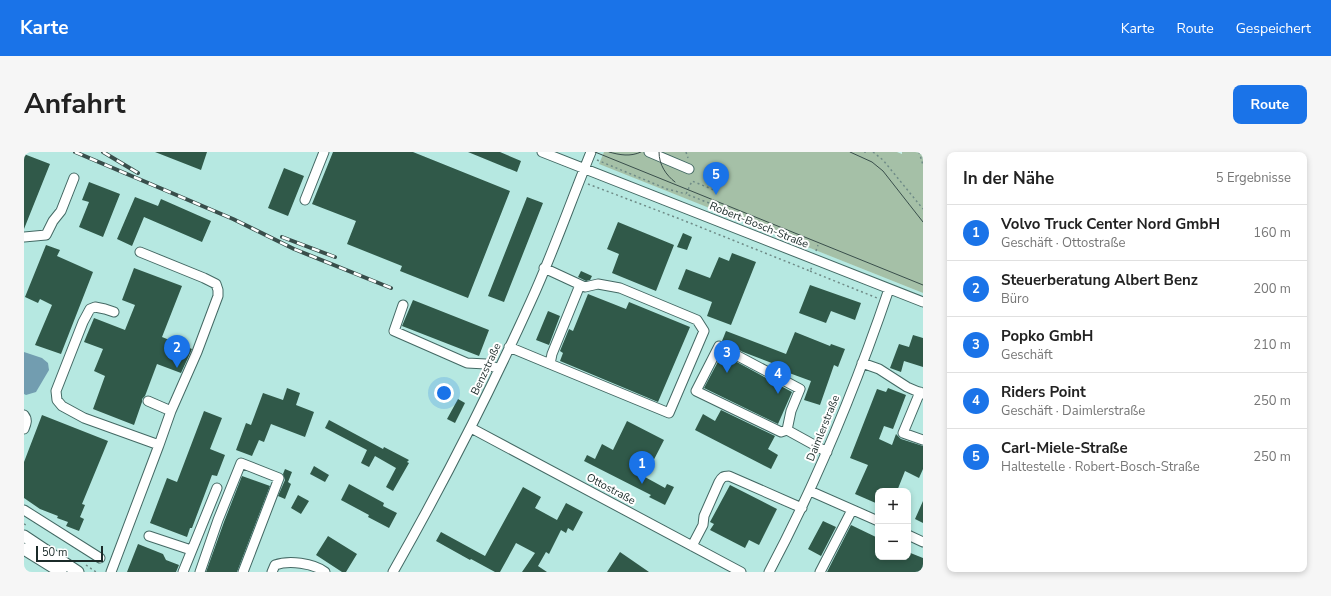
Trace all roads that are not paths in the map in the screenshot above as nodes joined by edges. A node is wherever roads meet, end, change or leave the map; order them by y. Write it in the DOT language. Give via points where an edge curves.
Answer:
graph roads {
  1 [pos="324,152"];
  2 [pos="542,152"];
  3 [pos="648,152"];
  4 [pos="590,154"];
  5 [pos="690,168"];
  6 [pos="584,169"];
  7 [pos="74,178"];
  8 [pos="305,200"];
  9 [pos="24,237"];
  10 [pos="140,252"];
  11 [pos="544,268"];
  12 [pos="580,285"];
  13 [pos="889,289"];
  14 [pos="923,302"];
  15 [pos="403,305"];
  16 [pos="114,312"];
  17 [pos="509,347"];
  18 [pos="862,362"];
  19 [pos="550,364"];
  20 [pos="499,369"];
  21 [pos="921,393"];
  22 [pos="148,401"];
  23 [pos="171,411"];
  24 [pos="24,415"];
  25 [pos="471,428"];
  26 [pos="24,429"];
  27 [pos="787,430"];
  28 [pos="923,440"];
  29 [pos="159,445"];
  30 [pos="827,452"];
  31 [pos="217,488"];
  32 [pos="810,491"];
  33 [pos="802,508"];
  34 [pos="24,510"];
  35 [pos="852,510"];
  36 [pos="875,520"];
  37 [pos="24,536"];
  38 [pos="149,536"];
  39 [pos="911,536"];
  40 [pos="923,542"];
  41 [pos="692,546"];
  42 [pos="24,549"];
  43 [pos="191,550"];
  44 [pos="100,558"];
  45 [pos="61,572"];
  46 [pos="78,572"];
  47 [pos="111,572"];
  48 [pos="183,572"];
  49 [pos="200,572"];
  50 [pos="243,572"];
  51 [pos="272,572"];
  52 [pos="325,572"];
  53 [pos="393,572"];
  54 [pos="740,572"];
  55 [pos="769,572"];
  56 [pos="820,572"];
  1 -- 8 [label="street"];
  2 -- 6 [label="street, Robert-Bosch-Straße"];
  3 -- 5 [label="street"];
  4 -- 6 [label="street, Benzstraße"];
  6 -- 11 [label="street, Benzstraße"];
  6 -- 13 [label="street, Robert-Bosch-Straße"];
  7 -- 9 [label="street" via="61,211 53,220 46,235"];
  10 -- 23 [label="street" via="204,278 216,284 218,290 200,345"];
  11 -- 12 [label="street"];
  11 -- 17 [label="street, Benzstraße"];
  12 -- 19 [label="street"];
  12 -- 19 [label="street" via="585,287 598,284 620,288 697,320 704,330 669,413"];
  13 -- 14 [label="street, Robert-Bosch-Straße"];
  13 -- 18 [label="street, Daimlerstraße"];
  15 -- 20 [label="street" via="394,331 467,363 486,364"];
  16 -- 29 [label="street" via="95,307 90,310 56,391 57,400 62,406 84,418"];
  17 -- 19 [label="street"];
  17 -- 20 [label="street, Benzstraße"];
  18 -- 21 [label="street"];
  18 -- 30 [label="street, Daimlerstraße"];
  20 -- 25 [label="street, Benzstraße"];
  21 -- 28 [label="street" via="903,433"];
  22 -- 23 [label="street"];
  23 -- 29 [label="street"];
  24 -- 26 [label="street" via="27,422"];
  25 -- 41 [label="street, Ottostraße"];
  25 -- 53 [label="street, Benzstraße"];
  27 -- 27 [label="street" via="790,411 800,389 719,346 696,391 781,432"];
  27 -- 30 [label="street"];
  29 -- 47 [label="street"];
  30 -- 32 [label="street, Daimlerstraße"];
  31 -- 43 [label="street"];
  32 -- 33 [label="street, Daimlerstraße"];
  32 -- 35 [label="street"];
  33 -- 41 [label="street" via="724,476 719,482"];
  33 -- 55 [label="street, Daimlerstraße"];
  34 -- 44 [label="street"];
  35 -- 36 [label="street"];
  35 -- 56 [label="street"];
  37 -- 46 [label="main road"];
  38 -- 43 [label="street"];
  39 -- 40 [label="street"];
  41 -- 54 [label="street, Ottostraße"];
  42 -- 45 [label="main road"];
  43 -- 48 [label="street"];
  49 -- 50 [label="street" via="241,463 279,478"];
  51 -- 52 [label="street" via="275,565 281,563 312,565"];
}
